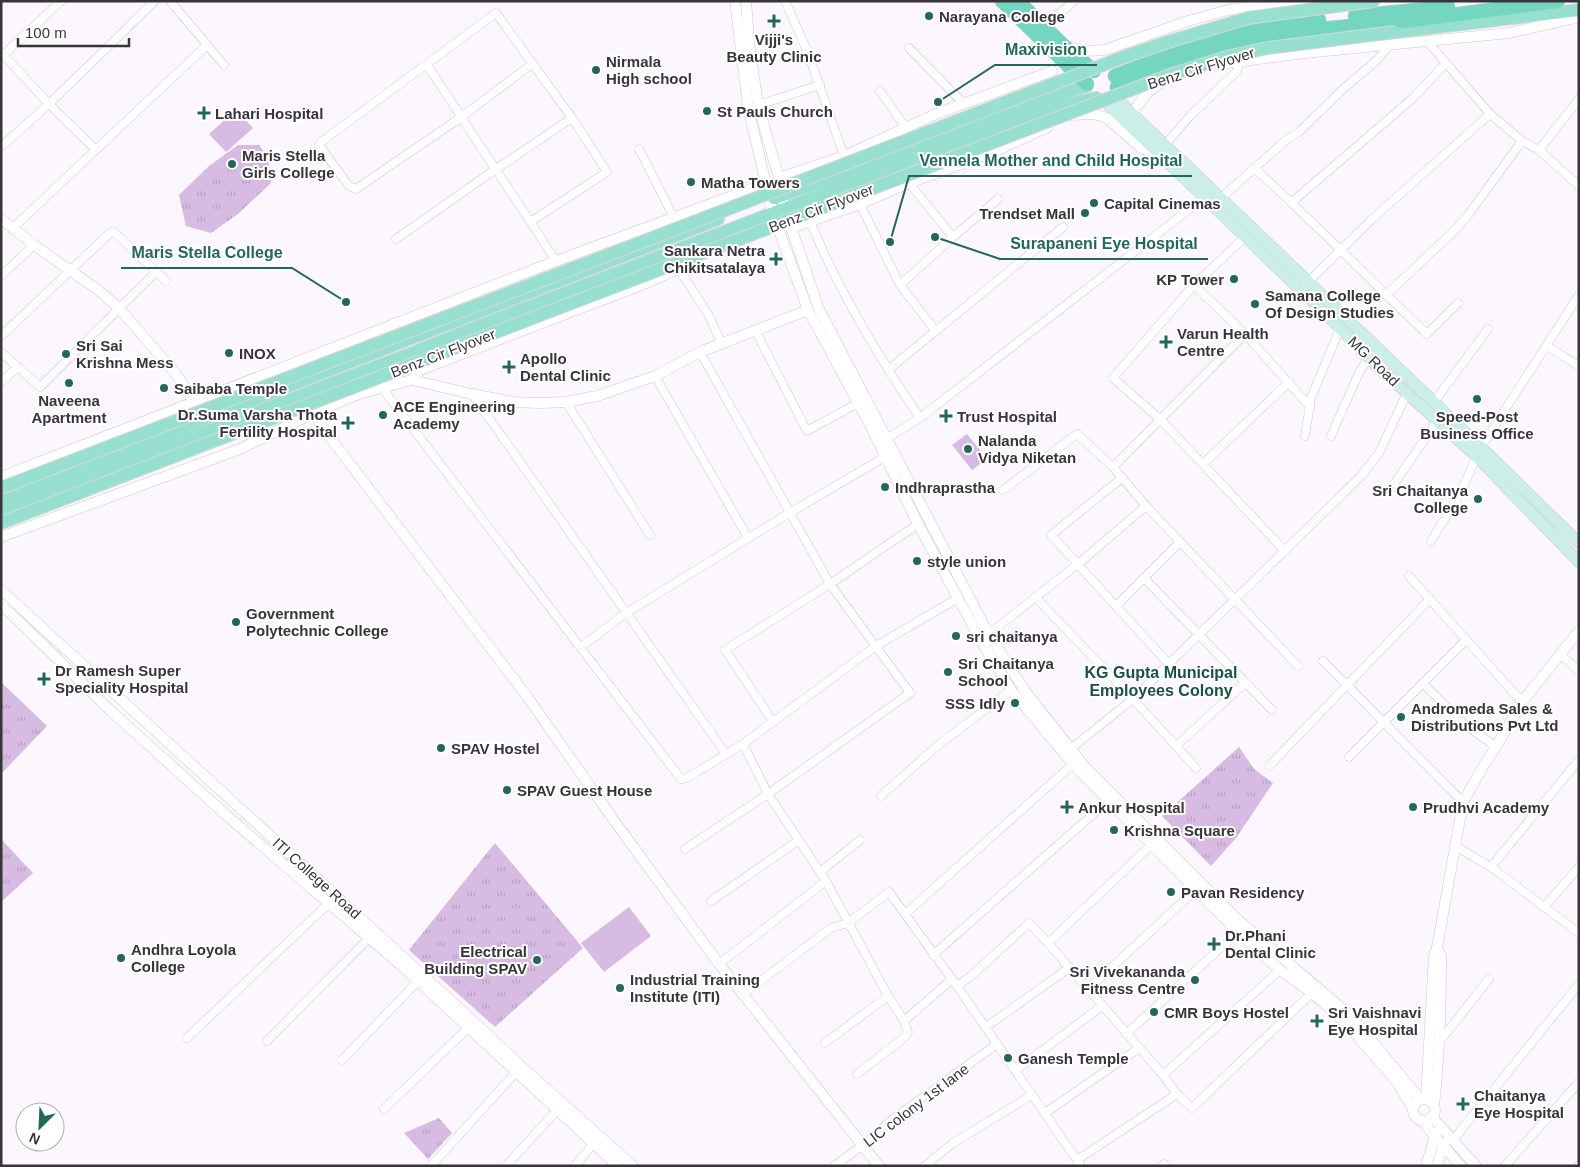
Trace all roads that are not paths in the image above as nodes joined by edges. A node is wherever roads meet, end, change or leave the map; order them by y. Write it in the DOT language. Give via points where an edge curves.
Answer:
graph roads {
  1 [pos="48,1"];
  2 [pos="61,1"];
  3 [pos="155,1"];
  4 [pos="170,1"];
  5 [pos="735,1"];
  6 [pos="746,1"];
  7 [pos="785,1"];
  8 [pos="1002,1"];
  9 [pos="1018,1"];
  10 [pos="1074,1"];
  11 [pos="1302,1"];
  12 [pos="1374,1"];
  13 [pos="1496,1"];
  14 [pos="1558,1"];
  15 [pos="1275,3"];
  16 [pos="54,8"];
  17 [pos="1579,10"];
  18 [pos="1579,17"];
  19 [pos="1297,23"];
  20 [pos="1044,27"];
  21 [pos="1140,38"];
  22 [pos="1428,42"];
  23 [pos="208,45"];
  24 [pos="1389,46"];
  25 [pos="909,48"];
  26 [pos="1058,48"];
  27 [pos="2,54"];
  28 [pos="1169,54"];
  29 [pos="1240,61"];
  30 [pos="224,64"];
  31 [pos="532,64"];
  32 [pos="1445,64"];
  33 [pos="427,65"];
  34 [pos="1052,71"];
  35 [pos="1094,72"];
  36 [pos="820,85"];
  37 [pos="1087,85"];
  38 [pos="880,91"];
  39 [pos="1109,91"];
  40 [pos="1579,99"];
  41 [pos="1039,101"];
  42 [pos="49,104"];
  43 [pos="964,104"];
  44 [pos="758,105"];
  45 [pos="1053,108"];
  46 [pos="1132,113"];
  47 [pos="1490,114"];
  48 [pos="1072,115"];
  49 [pos="460,118"];
  50 [pos="572,118"];
  51 [pos="906,128"];
  52 [pos="1522,141"];
  53 [pos="1165,145"];
  54 [pos="1,147"];
  55 [pos="639,149"];
  56 [pos="96,150"];
  57 [pos="1540,150"];
  58 [pos="844,156"];
  59 [pos="1164,159"];
  60 [pos="1254,168"];
  61 [pos="496,169"];
  62 [pos="779,178"];
  63 [pos="767,183"];
  64 [pos="909,183"];
  65 [pos="1579,186"];
  66 [pos="776,197"];
  67 [pos="1205,197"];
  68 [pos="1221,198"];
  69 [pos="998,199"];
  70 [pos="1292,202"];
  71 [pos="860,204"];
  72 [pos="779,212"];
  73 [pos="674,218"];
  74 [pos="2,220"];
  75 [pos="810,221"];
  76 [pos="530,222"];
  77 [pos="1063,227"];
  78 [pos="13,228"];
  79 [pos="791,228"];
  80 [pos="780,230"];
  81 [pos="953,237"];
  82 [pos="1244,237"];
  83 [pos="396,239"];
  84 [pos="34,246"];
  85 [pos="1340,250"];
  86 [pos="556,261"];
  87 [pos="679,269"];
  88 [pos="69,271"];
  89 [pos="156,272"];
  90 [pos="1,276"];
  91 [pos="166,280"];
  92 [pos="1309,282"];
  93 [pos="900,285"];
  94 [pos="1194,285"];
  95 [pos="1300,290"];
  96 [pos="1386,295"];
  97 [pos="1579,295"];
  98 [pos="1458,303"];
  99 [pos="119,308"];
  100 [pos="808,310"];
  101 [pos="1340,328"];
  102 [pos="1488,329"];
  103 [pos="755,330"];
  104 [pos="935,330"];
  105 [pos="1245,334"];
  106 [pos="1,336"];
  107 [pos="1365,337"];
  108 [pos="722,344"];
  109 [pos="1357,346"];
  110 [pos="1547,346"];
  111 [pos="1,352"];
  112 [pos="700,352"];
  113 [pos="1368,358"];
  114 [pos="1579,366"];
  115 [pos="18,368"];
  116 [pos="888,370"];
  117 [pos="655,376"];
  118 [pos="412,380"];
  119 [pos="1,382"];
  120 [pos="1289,382"];
  121 [pos="382,388"];
  122 [pos="1407,392"];
  123 [pos="303,394"];
  124 [pos="472,394"];
  125 [pos="194,402"];
  126 [pos="566,402"];
  127 [pos="1434,402"];
  128 [pos="858,403"];
  129 [pos="1310,407"];
  130 [pos="314,413"];
  131 [pos="206,418"];
  132 [pos="920,418"];
  133 [pos="1160,420"];
  134 [pos="1437,421"];
  135 [pos="1304,436"];
  136 [pos="1331,436"];
  137 [pos="883,440"];
  138 [pos="1479,452"];
  139 [pos="885,457"];
  140 [pos="1203,464"];
  141 [pos="1113,467"];
  142 [pos="2,478"];
  143 [pos="1122,478"];
  144 [pos="1392,487"];
  145 [pos="1003,490"];
  146 [pos="1,500"];
  147 [pos="1146,506"];
  148 [pos="1,511"];
  149 [pos="791,512"];
  150 [pos="1,523"];
  151 [pos="918,524"];
  152 [pos="650,535"];
  153 [pos="1,536"];
  154 [pos="748,538"];
  155 [pos="1431,541"];
  156 [pos="1180,542"];
  157 [pos="1579,543"];
  158 [pos="1285,551"];
  159 [pos="1579,562"];
  160 [pos="1078,564"];
  161 [pos="1409,576"];
  162 [pos="1144,578"];
  163 [pos="830,584"];
  164 [pos="1,590"];
  165 [pos="958,598"];
  166 [pos="1036,598"];
  167 [pos="1430,599"];
  168 [pos="1235,600"];
  169 [pos="1,604"];
  170 [pos="1116,606"];
  171 [pos="626,612"];
  172 [pos="1579,631"];
  173 [pos="1198,634"];
  174 [pos="985,637"];
  175 [pos="1466,640"];
  176 [pos="876,646"];
  177 [pos="581,647"];
  178 [pos="1561,655"];
  179 [pos="1323,661"];
  180 [pos="1168,663"];
  181 [pos="1298,666"];
  182 [pos="1579,671"];
  183 [pos="1245,683"];
  184 [pos="1423,683"];
  185 [pos="1347,685"];
  186 [pos="1010,690"];
  187 [pos="1133,698"];
  188 [pos="1522,702"];
  189 [pos="1272,710"];
  190 [pos="773,722"];
  191 [pos="1384,722"];
  192 [pos="743,744"];
  193 [pos="1176,746"];
  194 [pos="1496,747"];
  195 [pos="1067,751"];
  196 [pos="726,754"];
  197 [pos="1349,757"];
  198 [pos="1579,760"];
  199 [pos="1073,764"];
  200 [pos="1268,766"];
  201 [pos="1196,768"];
  202 [pos="768,794"];
  203 [pos="881,796"];
  204 [pos="1108,801"];
  205 [pos="1463,802"];
  206 [pos="799,840"];
  207 [pos="860,840"];
  208 [pos="1151,845"];
  209 [pos="1455,846"];
  210 [pos="685,849"];
  211 [pos="1491,867"];
  212 [pos="1579,867"];
  213 [pos="820,872"];
  214 [pos="826,881"];
  215 [pos="1199,887"];
  216 [pos="711,901"];
  217 [pos="329,903"];
  218 [pos="1544,907"];
  219 [pos="905,914"];
  220 [pos="848,922"];
  221 [pos="1238,932"];
  222 [pos="1579,933"];
  223 [pos="369,938"];
  224 [pos="1048,943"];
  225 [pos="1437,948"];
  226 [pos="933,955"];
  227 [pos="719,964"];
  228 [pos="1070,968"];
  229 [pos="1280,970"];
  230 [pos="1489,979"];
  231 [pos="418,981"];
  232 [pos="955,982"];
  233 [pos="1579,984"];
  234 [pos="1087,990"];
  235 [pos="1312,993"];
  236 [pos="743,994"];
  237 [pos="888,996"];
  238 [pos="1102,1006"];
  239 [pos="904,1021"];
  240 [pos="986,1027"];
  241 [pos="468,1028"];
  242 [pos="1126,1034"];
  243 [pos="187,1038"];
  244 [pos="267,1040"];
  245 [pos="1440,1041"];
  246 [pos="825,1043"];
  247 [pos="997,1044"];
  248 [pos="1139,1048"];
  249 [pos="342,1060"];
  250 [pos="519,1069"];
  251 [pos="1016,1070"];
  252 [pos="857,1074"];
  253 [pos="1163,1075"];
  254 [pos="1579,1082"];
  255 [pos="1177,1094"];
  256 [pos="1032,1095"];
  257 [pos="1427,1101"];
  258 [pos="384,1109"];
  259 [pos="1414,1109"];
  260 [pos="557,1110"];
  261 [pos="1045,1113"];
  262 [pos="1427,1119"];
  263 [pos="1440,1126"];
  264 [pos="1434,1136"];
  265 [pos="1450,1138"];
  266 [pos="594,1143"];
  267 [pos="863,1145"];
  268 [pos="1443,1146"];
  269 [pos="1079,1163"];
  270 [pos="431,1166"];
  271 [pos="506,1166"];
  272 [pos="575,1166"];
  273 [pos="618,1166"];
  274 [pos="633,1166"];
  275 [pos="834,1166"];
  276 [pos="879,1166"];
  277 [pos="925,1166"];
  278 [pos="1426,1166"];
  279 [pos="1437,1166"];
  280 [pos="1461,1166"];
  281 [pos="1476,1166"];
  282 [pos="1505,1166"];
  1 -- 16 [label="street"];
  2 -- 16 [label="street"];
  3 -- 42 [label="street"];
  4 -- 23 [label="street"];
  5 -- 63 [label="street" via="748,107"];
  6 -- 44 [label="street"];
  7 -- 36 [label="street" via="804,40"];
  8 -- 26 [label="highway"];
  9 -- 20 [label="highway"];
  10 -- 20 [label="street"];
  11 -- 15 [label="street"];
  12 -- 142 [label="main road, bridge" via="1248,18 1120,58"];
  13 -- 19 [label="highway"];
  14 -- 39 [label="highway" via="1241,41"];
  15 -- 19 [label="street"];
  15 -- 21 [label="street" via="1228,10"];
  16 -- 27 [label="street"];
  17 -- 150 [label="main road, Benz Cir Flyover, bridge" via="1268,48 1167,76"];
  18 -- 22 [label="street" via="1509,33"];
  19 -- 28 [label="highway" via="1233,34"];
  20 -- 26 [label="highway"];
  21 -- 26 [label="street" via="1095,52"];
  21 -- 28 [label="street"];
  22 -- 24 [label="street"];
  22 -- 32 [label="street"];
  23 -- 30 [label="street"];
  23 -- 56 [label="street"];
  24 -- 29 [label="street"];
  24 -- 60 [label="street" via="1299,132"];
  25 -- 43 [label="street"];
  26 -- 34 [label="street"];
  26 -- 35 [label="highway"];
  26 -- 37 [label="highway"];
  27 -- 42 [label="street"];
  28 -- 39 [label="highway"];
  29 -- 46 [label="street" via="1199,68 1167,80 1147,93"];
  29 -- 53 [label="street" via="1237,71 1178,128"];
  31 -- 33 [label="street" via="496,13"];
  31 -- 49 [label="street"];
  31 -- 50 [label="street"];
  32 -- 47 [label="street"];
  32 -- 70 [label="street" via="1412,98"];
  33 -- 49 [label="street"];
  33 -- 49 [label="street" via="321,142 320,150 349,186 356,189"];
  34 -- 41 [label="street"];
  34 -- 43 [label="street"];
  35 -- 37 [label="highway"];
  35 -- 39 [label="highway" via="1105,69"];
  36 -- 44 [label="street"];
  36 -- 58 [label="street"];
  37 -- 39 [label="highway" via="1092,95"];
  37 -- 41 [label="main road"];
  38 -- 51 [label="street"];
  39 -- 45 [label="main road"];
  39 -- 46 [label="main road, MG Road"];
  39 -- 59 [label="main road, MG Road"];
  40 -- 57 [label="street"];
  41 -- 66 [label="main road"];
  42 -- 54 [label="street"];
  42 -- 56 [label="street"];
  43 -- 51 [label="street"];
  44 -- 62 [label="street"];
  45 -- 48 [label="street"];
  45 -- 72 [label="main road"];
  46 -- 53 [label="main road, MG Road"];
  47 -- 52 [label="street"];
  47 -- 85 [label="street"];
  48 -- 59 [label="street" via="1094,114 1107,118 1140,147"];
  48 -- 64 [label="street" via="989,154"];
  49 -- 61 [label="street"];
  50 -- 61 [label="street"];
  50 -- 76 [label="street" via="607,172"];
  51 -- 58 [label="street"];
  52 -- 57 [label="street"];
  52 -- 96 [label="street" via="1454,231"];
  53 -- 68 [label="main road, MG Road"];
  55 -- 73 [label="street"];
  56 -- 78 [label="street"];
  57 -- 65 [label="street"];
  58 -- 62 [label="street"];
  59 -- 67 [label="main road, MG Road"];
  60 -- 68 [label="street"];
  60 -- 70 [label="street"];
  61 -- 76 [label="street"];
  61 -- 83 [label="street"];
  62 -- 66 [label="street"];
  63 -- 66 [label="street"];
  63 -- 73 [label="street"];
  64 -- 71 [label="street"];
  64 -- 81 [label="street"];
  66 -- 72 [label="street"];
  66 -- 131 [label="main road"];
  67 -- 82 [label="main road, MG Road"];
  67 -- 132 [label="street"];
  68 -- 92 [label="main road, MG Road"];
  69 -- 81 [label="street"];
  70 -- 85 [label="street"];
  71 -- 75 [label="street"];
  71 -- 93 [label="street"];
  72 -- 79 [label="street"];
  72 -- 80 [label="street"];
  72 -- 123 [label="main road"];
  73 -- 86 [label="street"];
  74 -- 78 [label="street"];
  75 -- 79 [label="street"];
  75 -- 116 [label="street" via="821,249"];
  76 -- 86 [label="street"];
  77 -- 104 [label="street"];
  78 -- 84 [label="street"];
  79 -- 137 [label="street" via="818,306"];
  80 -- 87 [label="street"];
  80 -- 100 [label="street"];
  81 -- 93 [label="street"];
  82 -- 94 [label="street"];
  82 -- 95 [label="main road, MG Road"];
  84 -- 88 [label="street"];
  84 -- 90 [label="street"];
  85 -- 92 [label="street"];
  85 -- 96 [label="street"];
  86 -- 125 [label="street"];
  87 -- 108 [label="street" via="708,314"];
  87 -- 118 [label="street" via="420,370"];
  88 -- 89 [label="street" via="113,232"];
  88 -- 99 [label="street"];
  88 -- 106 [label="street"];
  89 -- 91 [label="street"];
  89 -- 99 [label="street"];
  92 -- 95 [label="street"];
  92 -- 107 [label="main road, MG Road"];
  93 -- 104 [label="street"];
  94 -- 105 [label="street"];
  94 -- 133 [label="street" via="1113,378"];
  95 -- 101 [label="main road, MG Road"];
  96 -- 98 [label="street" via="1427,334"];
  97 -- 110 [label="street"];
  99 -- 115 [label="street" via="40,387"];
  99 -- 125 [label="street" via="176,374"];
  100 -- 103 [label="street"];
  100 -- 128 [label="street"];
  101 -- 109 [label="main road, MG Road"];
  101 -- 129 [label="street"];
  102 -- 127 [label="street"];
  103 -- 108 [label="street"];
  103 -- 128 [label="street" via="807,431"];
  104 -- 116 [label="street"];
  105 -- 120 [label="street"];
  105 -- 133 [label="street"];
  107 -- 109 [label="main road"];
  107 -- 127 [label="main road, MG Road"];
  108 -- 112 [label="street"];
  109 -- 113 [label="main road, MG Road"];
  110 -- 114 [label="street"];
  110 -- 138 [label="street"];
  111 -- 115 [label="street"];
  112 -- 117 [label="street"];
  112 -- 149 [label="street"];
  113 -- 122 [label="main road, MG Road"];
  113 -- 136 [label="street"];
  115 -- 119 [label="street"];
  116 -- 132 [label="street"];
  117 -- 126 [label="street" via="597,396"];
  117 -- 154 [label="street"];
  118 -- 121 [label="street"];
  118 -- 124 [label="street"];
  120 -- 129 [label="street"];
  120 -- 140 [label="street"];
  121 -- 130 [label="street"];
  121 -- 177 [label="street"];
  122 -- 134 [label="main road, MG Road"];
  122 -- 158 [label="street" via="1379,453 1362,475"];
  123 -- 130 [label="street"];
  123 -- 148 [label="main road"];
  124 -- 126 [label="street" via="514,402"];
  124 -- 171 [label="street"];
  125 -- 131 [label="street"];
  125 -- 142 [label="street"];
  126 -- 152 [label="street"];
  127 -- 138 [label="main road, MG Road"];
  128 -- 137 [label="street"];
  129 -- 135 [label="street"];
  130 -- 153 [label="street" via="240,449"];
  130 -- 227 [label="street" via="526,695"];
  131 -- 146 [label="main road"];
  132 -- 137 [label="street"];
  133 -- 140 [label="street"];
  133 -- 141 [label="street"];
  134 -- 138 [label="main road, MG Road"];
  134 -- 144 [label="street"];
  137 -- 139 [label="street"];
  137 -- 174 [label="street" via="940,543"];
  138 -- 155 [label="street" via="1466,482"];
  138 -- 157 [label="main road, MG Road"];
  138 -- 159 [label="main road, MG Road"];
  139 -- 149 [label="street"];
  139 -- 151 [label="street"];
  140 -- 158 [label="street"];
  141 -- 143 [label="street"];
  141 -- 145 [label="street" via="1077,434"];
  143 -- 147 [label="street"];
  143 -- 160 [label="street" via="1051,535"];
  147 -- 156 [label="street"];
  147 -- 160 [label="street"];
  149 -- 154 [label="street"];
  149 -- 163 [label="street"];
  151 -- 163 [label="street"];
  151 -- 165 [label="street"];
  154 -- 171 [label="street"];
  156 -- 162 [label="street"];
  156 -- 168 [label="street"];
  158 -- 168 [label="street"];
  160 -- 166 [label="street"];
  160 -- 170 [label="street"];
  161 -- 167 [label="street"];
  162 -- 170 [label="street"];
  162 -- 173 [label="street"];
  163 -- 176 [label="street"];
  163 -- 190 [label="street" via="725,650"];
  164 -- 250 [label="street, ITI College Road" via="466,1014"];
  165 -- 174 [label="street"];
  165 -- 176 [label="street"];
  166 -- 174 [label="street"];
  166 -- 187 [label="street"];
  167 -- 175 [label="street"];
  167 -- 185 [label="street"];
  168 -- 173 [label="street"];
  168 -- 181 [label="street"];
  169 -- 217 [label="street, ITI College Road" via="113,713"];
  170 -- 180 [label="street"];
  171 -- 177 [label="street"];
  171 -- 196 [label="street"];
  172 -- 178 [label="street"];
  173 -- 180 [label="street"];
  173 -- 183 [label="street"];
  174 -- 186 [label="street"];
  174 -- 195 [label="street"];
  175 -- 184 [label="street"];
  175 -- 188 [label="street"];
  176 -- 190 [label="street"];
  176 -- 202 [label="street" via="910,693"];
  177 -- 196 [label="street" via="681,779"];
  178 -- 182 [label="street"];
  178 -- 188 [label="street"];
  179 -- 185 [label="street"];
  180 -- 187 [label="street"];
  183 -- 189 [label="street"];
  183 -- 193 [label="street"];
  184 -- 191 [label="street"];
  184 -- 194 [label="street" via="1459,720"];
  185 -- 191 [label="street"];
  185 -- 200 [label="street"];
  186 -- 195 [label="street"];
  186 -- 203 [label="street" via="937,746"];
  187 -- 193 [label="street"];
  187 -- 195 [label="street"];
  188 -- 194 [label="street"];
  190 -- 192 [label="street"];
  191 -- 197 [label="street"];
  191 -- 205 [label="street"];
  192 -- 196 [label="street"];
  192 -- 202 [label="street"];
  193 -- 201 [label="street"];
  194 -- 205 [label="street"];
  195 -- 199 [label="street"];
  195 -- 215 [label="street"];
  198 -- 211 [label="street"];
  199 -- 204 [label="street"];
  199 -- 219 [label="street"];
  202 -- 206 [label="street"];
  202 -- 210 [label="street"];
  204 -- 208 [label="street"];
  204 -- 226 [label="street"];
  205 -- 209 [label="street"];
  206 -- 213 [label="street"];
  206 -- 216 [label="street"];
  207 -- 213 [label="street"];
  208 -- 215 [label="street"];
  208 -- 224 [label="street"];
  209 -- 211 [label="street"];
  209 -- 225 [label="street"];
  211 -- 218 [label="street"];
  212 -- 218 [label="street"];
  213 -- 214 [label="street"];
  214 -- 220 [label="street"];
  214 -- 227 [label="street"];
  215 -- 221 [label="street"];
  215 -- 234 [label="street"];
  215 -- 257 [label="street" via="1352,1017"];
  217 -- 223 [label="street, ITI College Road"];
  217 -- 243 [label="street"];
  218 -- 222 [label="street"];
  219 -- 220 [label="street" via="889,892"];
  219 -- 226 [label="street"];
  220 -- 236 [label="street" via="830,928"];
  220 -- 237 [label="street"];
  221 -- 229 [label="street"];
  221 -- 242 [label="street"];
  223 -- 231 [label="street, ITI College Road"];
  223 -- 244 [label="street"];
  224 -- 228 [label="street"];
  224 -- 232 [label="street" via="1029,923 970,977"];
  225 -- 245 [label="street" via="1441,956"];
  225 -- 257 [label="street" via="1431,983"];
  226 -- 232 [label="street"];
  227 -- 236 [label="street"];
  228 -- 234 [label="street"];
  228 -- 240 [label="street"];
  229 -- 235 [label="street"];
  229 -- 253 [label="street"];
  230 -- 245 [label="street"];
  231 -- 241 [label="street, ITI College Road"];
  231 -- 249 [label="street"];
  232 -- 239 [label="street"];
  232 -- 240 [label="street"];
  233 -- 265 [label="street"];
  234 -- 238 [label="street"];
  235 -- 255 [label="street" via="1192,1108"];
  235 -- 259 [label="street" via="1344,1021 1398,1082"];
  236 -- 267 [label="street"];
  237 -- 239 [label="street"];
  237 -- 246 [label="street"];
  238 -- 242 [label="street"];
  238 -- 251 [label="street"];
  239 -- 252 [label="street" via="907,1034"];
  240 -- 247 [label="street"];
  241 -- 250 [label="street, ITI College Road"];
  241 -- 258 [label="street"];
  242 -- 248 [label="street"];
  245 -- 257 [label="street"];
  247 -- 251 [label="street"];
  247 -- 267 [label="street, LIC colony 1st lane" via="893,1119"];
  248 -- 253 [label="street"];
  248 -- 261 [label="street"];
  250 -- 260 [label="street, ITI College Road"];
  250 -- 270 [label="street"];
  250 -- 274 [label="street, ITI College Road"];
  251 -- 256 [label="street"];
  253 -- 255 [label="street"];
  254 -- 282 [label="street"];
  255 -- 269 [label="street"];
  256 -- 261 [label="street"];
  256 -- 277 [label="street" via="953,1143"];
  257 -- 259 [label="street" via="1415,1103"];
  257 -- 262 [label="street" via="1435,1111"];
  259 -- 262 [label="street" via="1416,1116"];
  260 -- 266 [label="street, ITI College Road"];
  260 -- 271 [label="street"];
  261 -- 269 [label="street"];
  262 -- 263 [label="street"];
  262 -- 264 [label="street"];
  263 -- 264 [label="street"];
  263 -- 265 [label="street"];
  264 -- 268 [label="street"];
  264 -- 278 [label="street"];
  265 -- 268 [label="street"];
  265 -- 281 [label="street"];
  266 -- 272 [label="street"];
  266 -- 273 [label="street, ITI College Road"];
  267 -- 275 [label="street, LIC colony 1st lane"];
  267 -- 276 [label="street"];
  268 -- 279 [label="street"];
  268 -- 280 [label="street"];
}
